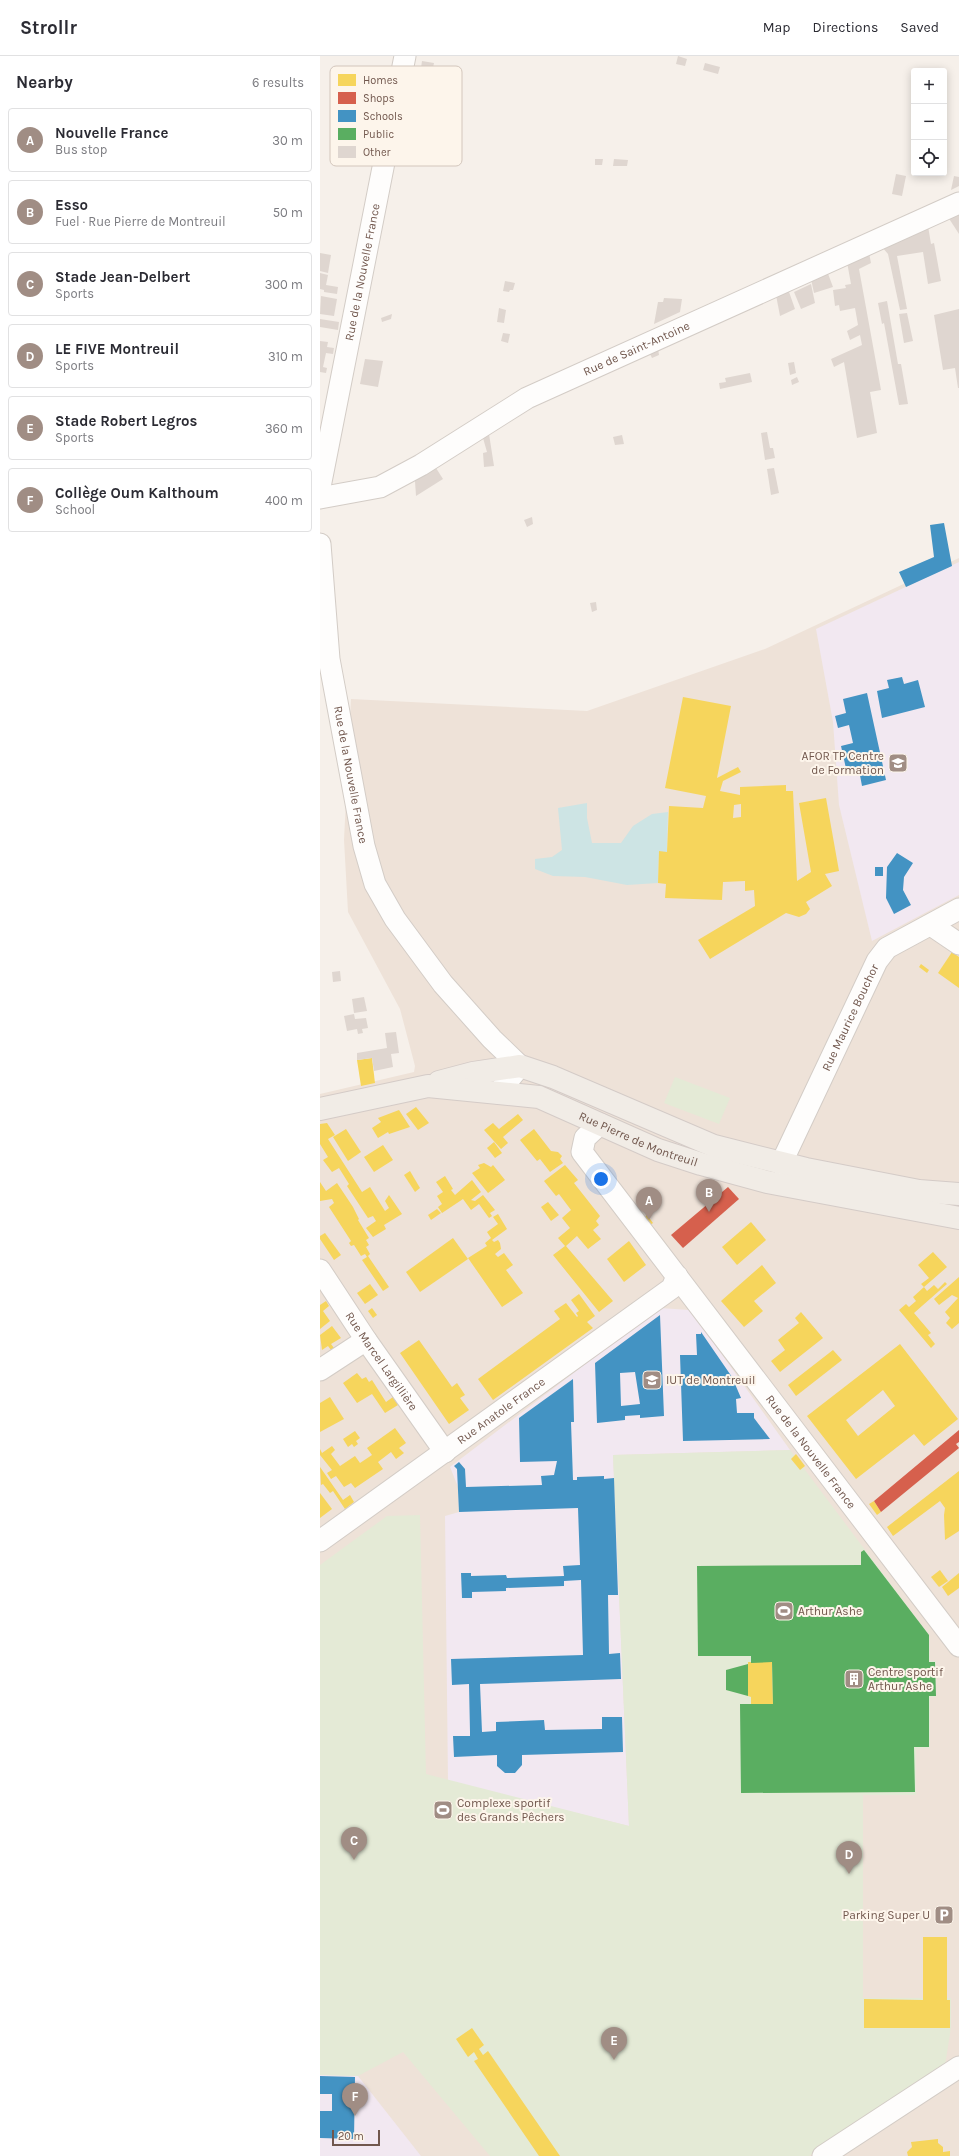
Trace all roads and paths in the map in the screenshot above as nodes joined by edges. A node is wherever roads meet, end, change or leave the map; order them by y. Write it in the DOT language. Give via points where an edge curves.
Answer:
graph roads {
  1 [pos="405,56"];
  2 [pos="403,66"];
  3 [pos="383,166"];
  4 [pos="959,203"];
  5 [pos="320,487"];
  6 [pos="320,498"];
  7 [pos="320,544"];
  8 [pos="959,909"];
  9 [pos="931,925"];
  10 [pos="959,944"];
  11 [pos="520,1066"];
  12 [pos="428,1086"];
  13 [pos="498,1093"];
  14 [pos="320,1109"];
  15 [pos="600,1124"];
  16 [pos="781,1164"];
  17 [pos="959,1194"];
  18 [pos="959,1218"];
  19 [pos="320,1270"];
  20 [pos="677,1276"];
  21 [pos="366,1340"];
  22 [pos="320,1370"];
  23 [pos="445,1452"];
  24 [pos="320,1541"];
  25 [pos="959,1646"];
  26 [pos="959,2067"];
  27 [pos="826,2155"];
  1 -- 2 [label="street, Rue de la Nouvelle France"];
  3 -- 5 [label="street, Rue de la Nouvelle France"];
  4 -- 6 [label="street, Rue de Saint-Antoine" via="527,398 380,487"];
  7 -- 11 [label="street, Rue de la Nouvelle France" via="329,659 364,846 375,884 395,919 442,984 492,1040"];
  8 -- 9 [label="street, Rue Maurice Bouchor"];
  9 -- 10 [label="street"];
  9 -- 16 [label="street, Rue Maurice Bouchor" via="888,948 877,961"];
  11 -- 12 [label="main road" via="473,1073"];
  11 -- 13 [label="street"];
  11 -- 16 [label="main road, Rue Pierre de Montreuil" via="554,1077 714,1146"];
  12 -- 13 [label="main road, Rue Pierre de Montreuil"];
  12 -- 14 [label="main road, Rue Pierre de Montreuil"];
  13 -- 15 [label="main road, Rue Pierre de Montreuil" via="539,1097"];
  15 -- 18 [label="main road, Rue Pierre de Montreuil" via="658,1150 767,1182"];
  15 -- 20 [label="street, Rue de la Nouvelle France" via="585,1138 582,1152"];
  16 -- 17 [label="main road, Rue Pierre de Montreuil" via="919,1192"];
  19 -- 21 [label="street, Rue Marcel Largillière"];
  20 -- 23 [label="street, Rue Anatole France" via="672,1288"];
  20 -- 25 [label="street, Rue de la Nouvelle France"];
  21 -- 22 [label="street"];
  21 -- 23 [label="street, Rue Marcel Largillière"];
  23 -- 24 [label="street, Rue Anatole France"];
  26 -- 27 [label="street"];
}
